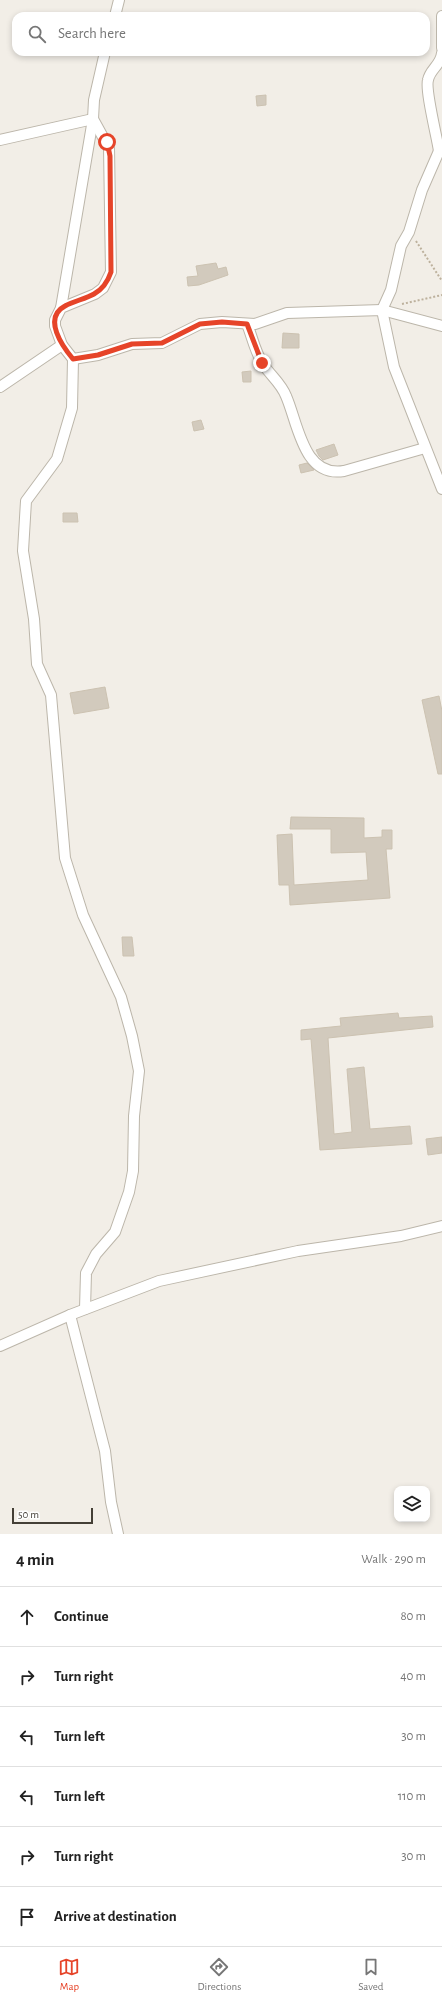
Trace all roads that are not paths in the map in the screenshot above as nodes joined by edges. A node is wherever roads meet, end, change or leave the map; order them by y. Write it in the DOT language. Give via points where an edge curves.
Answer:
graph roads {
  1 [pos="119,0"];
  2 [pos="116,12"];
  3 [pos="442,16"];
  4 [pos="442,48"];
  5 [pos="442,53"];
  6 [pos="104,56"];
  7 [pos="93,120"];
  8 [pos="0,140"];
  9 [pos="440,150"];
  10 [pos="61,308"];
  11 [pos="382,310"];
  12 [pos="247,324"];
  13 [pos="442,326"];
  14 [pos="62,345"];
  15 [pos="73,359"];
  16 [pos="0,387"];
  17 [pos="425,448"];
  18 [pos="442,489"];
  19 [pos="442,1226"];
  20 [pos="85,1309"];
  21 [pos="70,1315"];
  22 [pos="0,1346"];
  23 [pos="118,1534"];
  1 -- 2 [label="street"];
  3 -- 4 [label="street"];
  5 -- 9 [label="street" via="440,63 430,74 427,85"];
  6 -- 7 [label="street" via="94,100"];
  7 -- 8 [label="street"];
  7 -- 10 [label="street"];
  7 -- 10 [label="street" via="109,148 111,272 105,284 95,294"];
  9 -- 11 [label="street" via="422,190 410,232 401,246 391,290"];
  10 -- 14 [label="street" via="55,326"];
  11 -- 12 [label="street" via="287,313 259,323"];
  11 -- 13 [label="street"];
  11 -- 17 [label="street" via="394,367"];
  12 -- 15 [label="street" via="200,324 162,343 132,344 98,355"];
  12 -- 17 [label="street" via="262,363 286,396 307,454 320,468 344,471"];
  14 -- 15 [label="street"];
  14 -- 16 [label="street"];
  15 -- 20 [label="street" via="72,408 56,459 26,501 23,559 33,609 38,664 50,695 65,858 83,915 121,997 139,1072 134,1116 133,1171 129,1192 115,1232 96,1254 86,1273"];
  17 -- 18 [label="street"];
  19 -- 20 [label="street" via="401,1236 298,1250 159,1282"];
  20 -- 21 [label="street"];
  21 -- 22 [label="street"];
  21 -- 23 [label="street" via="105,1451"];
}
